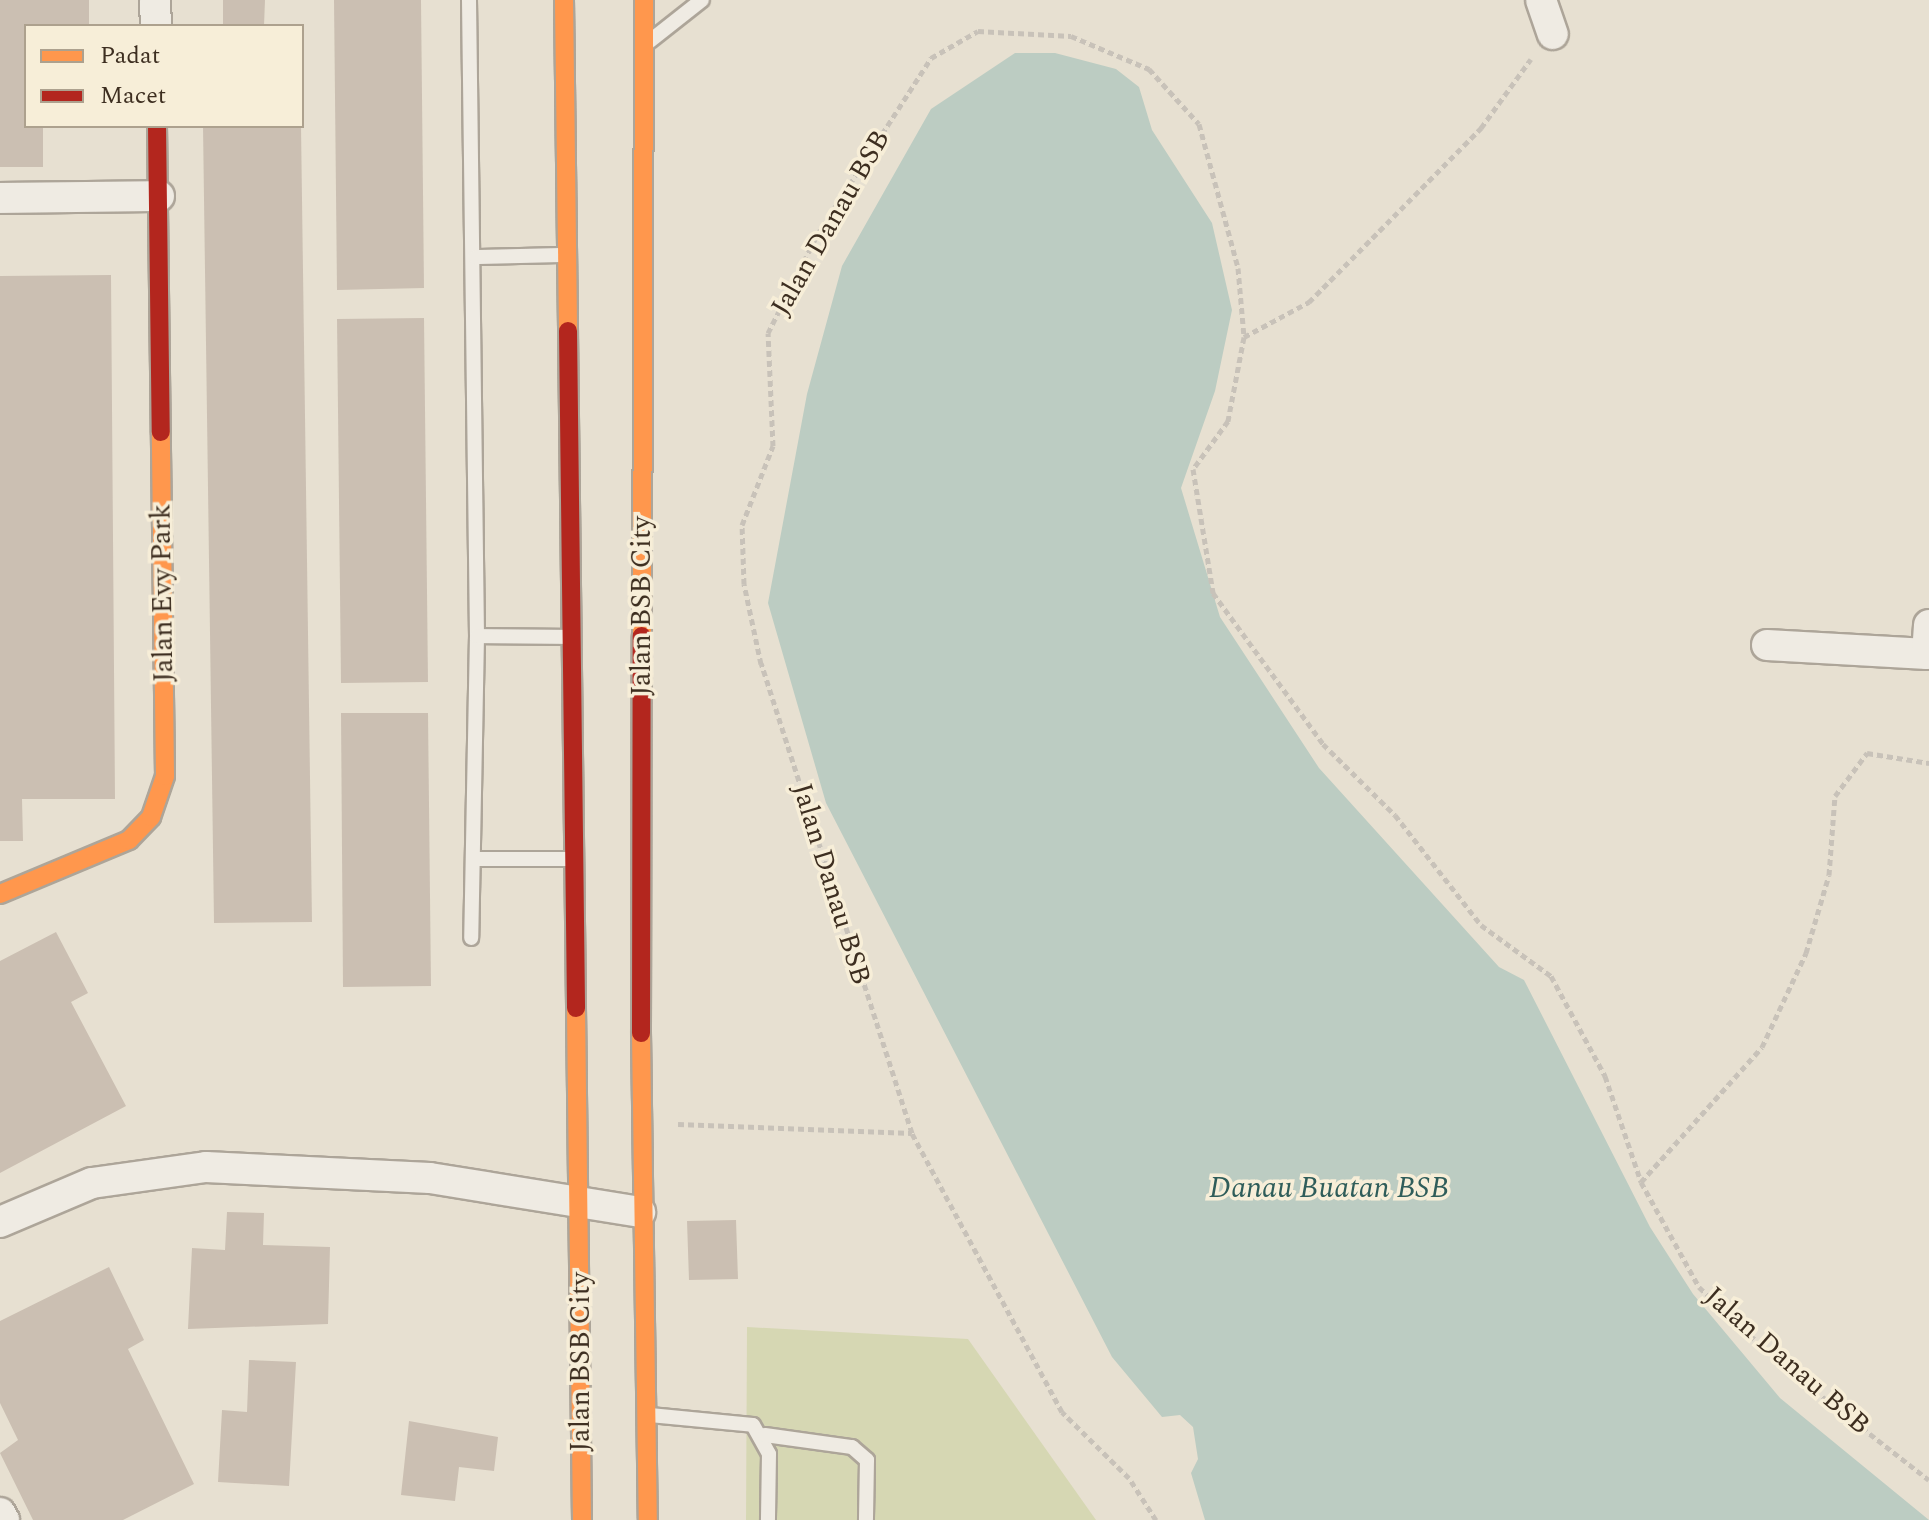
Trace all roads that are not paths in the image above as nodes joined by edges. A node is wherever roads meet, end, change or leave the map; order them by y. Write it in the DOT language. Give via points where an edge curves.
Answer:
graph roads {
  1 [pos="155,0"];
  2 [pos="469,0"];
  3 [pos="564,0"];
  4 [pos="644,0"];
  5 [pos="702,0"];
  6 [pos="1541,0"];
  7 [pos="156,24"];
  8 [pos="1553,34"];
  9 [pos="644,46"];
  10 [pos="157,128"];
  11 [pos="159,196"];
  12 [pos="0,198"];
  13 [pos="567,255"];
  14 [pos="476,257"];
  15 [pos="477,636"];
  16 [pos="573,637"];
  17 [pos="1767,645"];
  18 [pos="1928,647"];
  19 [pos="474,859"];
  20 [pos="576,860"];
  21 [pos="0,894"];
  22 [pos="471,938"];
  23 [pos="580,1204"];
  24 [pos="640,1212"];
  25 [pos="0,1222"];
  26 [pos="650,1415"];
  27 [pos="765,1435"];
  28 [pos="0,1513"];
  29 [pos="4,1520"];
  30 [pos="582,1520"];
  31 [pos="648,1520"];
  32 [pos="768,1520"];
  33 [pos="866,1520"];
  1 -- 7 [label="street"];
  2 -- 14 [label="lane"];
  3 -- 13 [label="street, Jalan BSB City"];
  4 -- 9 [label="street, Jalan BSB City"];
  5 -- 9 [label="lane"];
  6 -- 8 [label="street"];
  9 -- 24 [label="street, Jalan BSB City"];
  10 -- 11 [label="street, Jalan Evy Park"];
  11 -- 12 [label="street"];
  11 -- 21 [label="street, Jalan Evy Park" via="165,776 151,817 129,840"];
  13 -- 14 [label="lane"];
  13 -- 16 [label="street, Jalan BSB City"];
  14 -- 15 [label="lane"];
  15 -- 16 [label="lane"];
  15 -- 19 [label="lane"];
  16 -- 20 [label="street, Jalan BSB City"];
  17 -- 18 [label="street"];
  19 -- 20 [label="lane"];
  19 -- 22 [label="lane"];
  20 -- 23 [label="street, Jalan BSB City"];
  23 -- 24 [label="street"];
  23 -- 25 [label="street" via="430,1178 206,1167 92,1183"];
  23 -- 30 [label="street, Jalan BSB City"];
  24 -- 26 [label="street, Jalan BSB City"];
  26 -- 27 [label="lane" via="753,1425"];
  26 -- 31 [label="street, Jalan BSB City"];
  27 -- 32 [label="lane"];
  27 -- 33 [label="lane" via="852,1447 867,1460"];
  28 -- 29 [label="street"];
}
